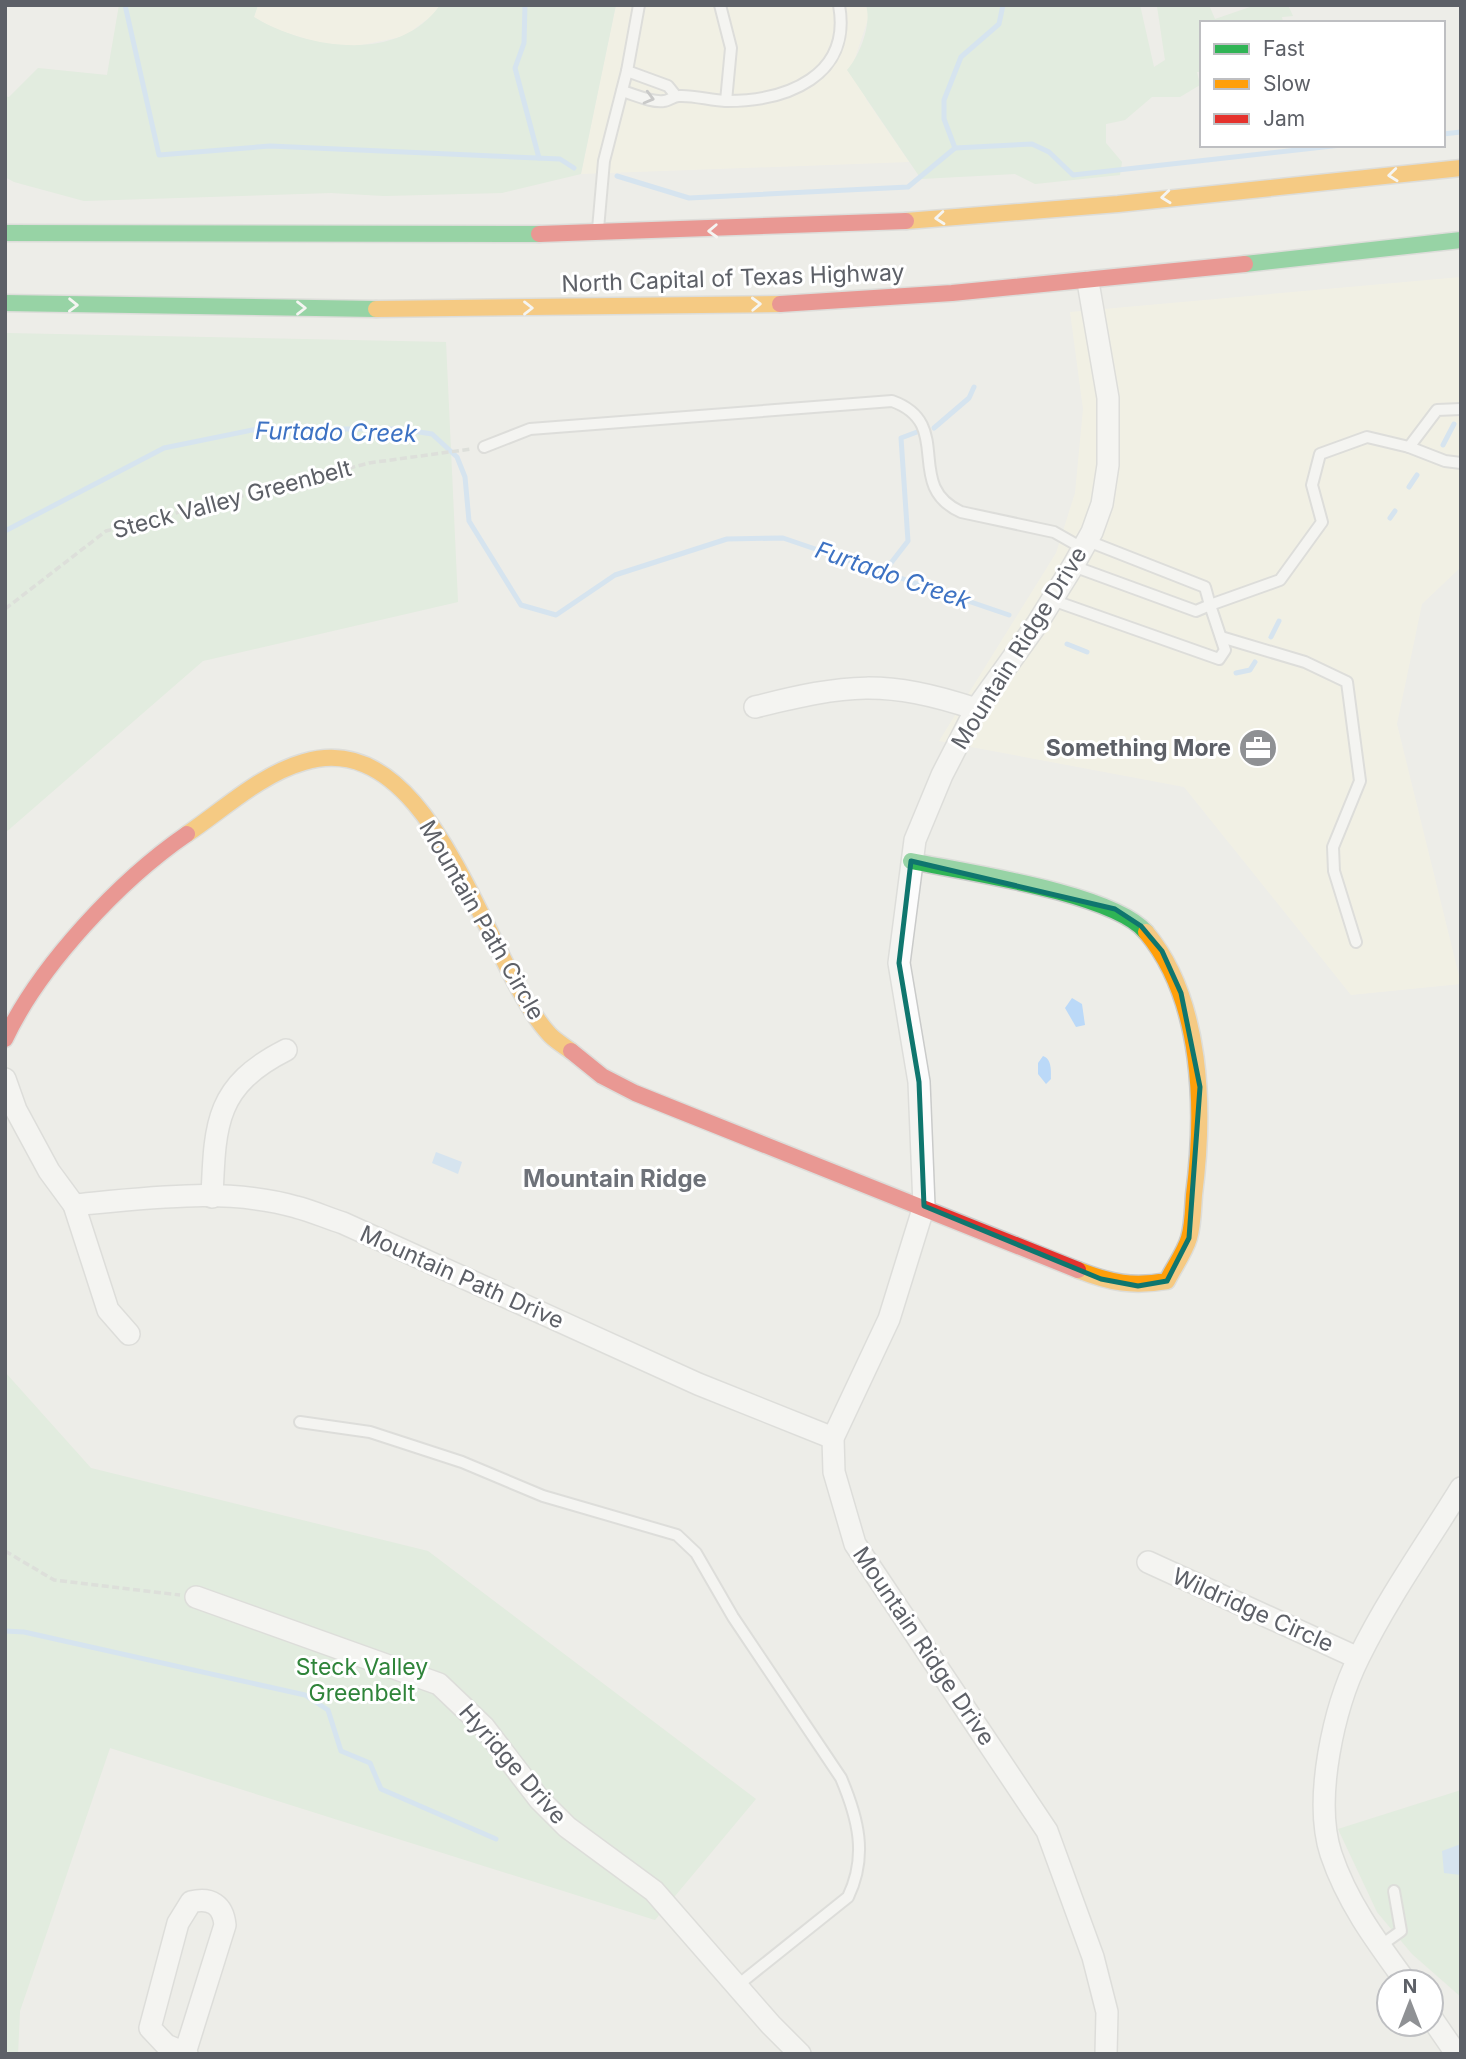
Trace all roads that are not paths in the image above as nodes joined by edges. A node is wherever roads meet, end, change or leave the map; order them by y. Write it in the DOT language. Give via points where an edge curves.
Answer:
graph roads {
  1 [pos="639,5"];
  2 [pos="720,5"];
  3 [pos="839,5"];
  4 [pos="627,71"];
  5 [pos="622,91"];
  6 [pos="676,96"];
  7 [pos="726,101"];
  8 [pos="1457,167"];
  9 [pos="5,233"];
  10 [pos="597,235"];
  11 [pos="1461,240"];
  12 [pos="1088,282"];
  13 [pos="5,303"];
  14 [pos="1461,409"];
  15 [pos="484,447"];
  16 [pos="1409,447"];
  17 [pos="1461,463"];
  18 [pos="1082,552"];
  19 [pos="1052,600"];
  20 [pos="1210,604"];
  21 [pos="1221,637"];
  22 [pos="755,707"];
  23 [pos="976,709"];
  24 [pos="911,861"];
  25 [pos="1356,942"];
  26 [pos="5,1038"];
  27 [pos="286,1050"];
  28 [pos="5,1079"];
  29 [pos="212,1197"];
  30 [pos="74,1205"];
  31 [pos="924,1206"];
  32 [pos="129,1334"];
  33 [pos="300,1422"];
  34 [pos="833,1438"];
  35 [pos="1461,1488"];
  36 [pos="1148,1562"];
  37 [pos="196,1597"];
  38 [pos="1359,1658"];
  39 [pos="1394,1891"];
  40 [pos="1380,1946"];
  41 [pos="1396,1968"];
  42 [pos="738,1985"];
  43 [pos="186,2053"];
  44 [pos="800,2054"];
  45 [pos="1106,2054"];
  1 -- 4 [label="lane"];
  2 -- 7 [label="lane" via="730,48"];
  3 -- 7 [label="lane" via="842,19 835,55 813,81 760,99"];
  4 -- 5 [label="lane"];
  4 -- 6 [label="lane" via="668,86"];
  5 -- 6 [label="lane, one-way" via="663,102"];
  5 -- 10 [label="lane" via="604,161"];
  6 -- 7 [label="lane"];
  8 -- 10 [label="main road, North Capital of Texas Highway, one-way" via="934,219"];
  9 -- 10 [label="main road, North Capital of Texas Highway"];
  11 -- 12 [label="main road, North Capital of Texas Highway"];
  13 -- 12 [label="main road, North Capital of Texas Highway, one-way" via="608,308 785,303"];
  12 -- 18 [label="street, Mountain Ridge Drive" via="1108,398 1108,465 1102,504"];
  14 -- 16 [label="lane" via="1437,410"];
  15 -- 18 [label="lane" via="530,429 892,401 921,419 927,433 931,484 947,506 1054,532"];
  16 -- 17 [label="lane"];
  16 -- 20 [label="lane" via="1367,437 1320,454 1312,485 1322,522 1287,571 1280,580"];
  18 -- 19 [label="street, Mountain Ridge Drive"];
  18 -- 20 [label="lane" via="1196,611"];
  18 -- 20 [label="lane" via="1205,587"];
  19 -- 21 [label="lane" via="1219,659 1225,650"];
  19 -- 23 [label="street, Mountain Ridge Drive"];
  20 -- 21 [label="lane"];
  21 -- 25 [label="lane" via="1305,662 1347,682 1360,780 1333,847 1334,871"];
  22 -- 23 [label="street" via="849,687 889,687 929,693"];
  23 -- 24 [label="street, Mountain Ridge Drive" via="923,813"];
  24 -- 31 [label="street, Mountain Ridge Drive" via="899,963 919,1082"];
  24 -- 31 [label="main road, Mountain Path Circle" via="1115,909 1142,926 1163,951 1181,993 1200,1087 1199,1156 1189,1238 1167,1281 1138,1286 1101,1279"];
  26 -- 31 [label="main road, Mountain Path Circle" via="35,987 111,898 147,864 285,768 314,759 343,758 373,769 425,817 442,840 530,1007 550,1035 575,1056 635,1093"];
  27 -- 29 [label="street" via="258,1064 226,1103 216,1131"];
  28 -- 30 [label="street" via="49,1171"];
  29 -- 30 [label="street, Mountain Path Drive"];
  29 -- 34 [label="street, Mountain Path Drive" via="296,1206 343,1223 698,1384"];
  30 -- 32 [label="street" via="108,1310"];
  31 -- 34 [label="street, Mountain Ridge Drive" via="889,1319"];
  33 -- 42 [label="lane" via="370,1432 449,1458 543,1496 677,1535 696,1553 733,1617 841,1778 852,1802 860,1842 848,1896"];
  34 -- 45 [label="street, Mountain Ridge Drive" via="834,1472 855,1544 1046,1831 1093,1957 1107,2012"];
  35 -- 38 [label="street"];
  36 -- 38 [label="street, Wildridge Circle"];
  37 -- 42 [label="street, Hyridge Drive" via="439,1684 484,1727 539,1799 567,1827 654,1891"];
  38 -- 40 [label="street" via="1332,1742 1325,1815 1330,1852 1355,1911"];
  39 -- 40 [label="lane" via="1401,1931"];
  40 -- 41 [label="street"];
  42 -- 44 [label="street, Hyridge Drive"];
  43 -- 43 [label="street" via="225,1926 224,1912 202,1899 191,1902 178,1923 150,2028 166,2045"];
}
